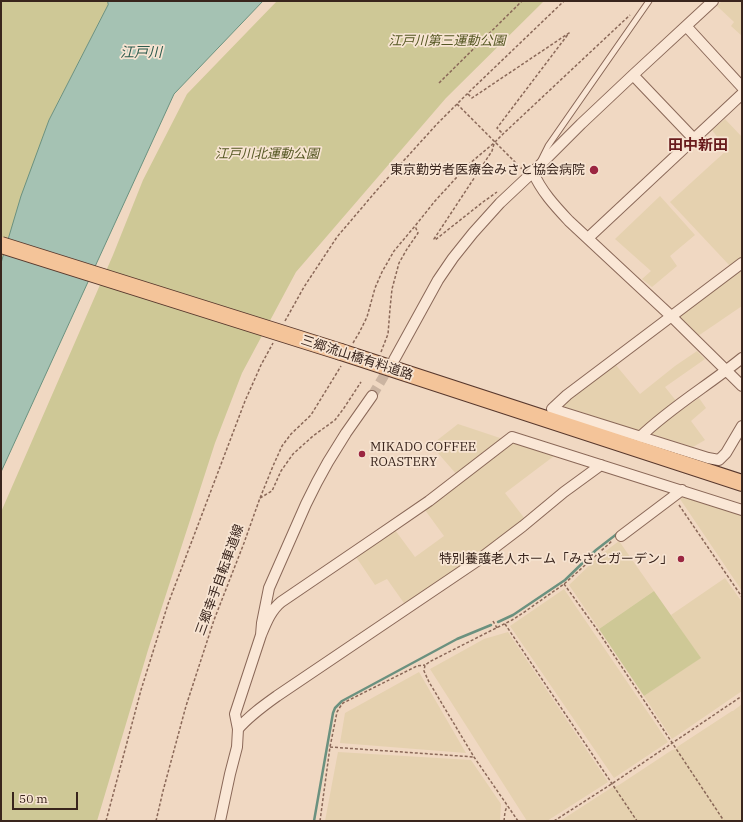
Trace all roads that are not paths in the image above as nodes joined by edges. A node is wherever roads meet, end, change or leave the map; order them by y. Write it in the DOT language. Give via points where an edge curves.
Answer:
graph roads {
  1 [pos="649,1"];
  2 [pos="713,1"];
  3 [pos="686,26"];
  4 [pos="633,74"];
  5 [pos="742,87"];
  6 [pos="742,94"];
  7 [pos="694,139"];
  8 [pos="532,171"];
  9 [pos="588,238"];
  10 [pos="1,245"];
  11 [pos="742,263"];
  12 [pos="671,316"];
  13 [pos="742,358"];
  14 [pos="397,366"];
  15 [pos="726,371"];
  16 [pos="742,386"];
  17 [pos="372,396"];
  18 [pos="742,426"];
  19 [pos="640,437"];
  20 [pos="601,465"];
  21 [pos="712,473"];
  22 [pos="742,483"];
  23 [pos="682,490"];
  24 [pos="742,492"];
  25 [pos="742,510"];
  26 [pos="621,536"];
  27 [pos="261,635"];
  28 [pos="238,729"];
  29 [pos="220,821"];
  1 -- 8 [label="lane"];
  2 -- 3 [label="street"];
  3 -- 4 [label="street"];
  3 -- 5 [label="street"];
  4 -- 7 [label="street"];
  4 -- 8 [label="street"];
  6 -- 7 [label="street"];
  7 -- 9 [label="street"];
  8 -- 9 [label="street" via="554,204"];
  8 -- 14 [label="street" via="468,238 453,258 438,280"];
  9 -- 12 [label="street"];
  10 -- 14 [label="main road, 三郷流山橋有料道路, bridge" via="345,354"];
  11 -- 12 [label="street"];
  12 -- 15 [label="street"];
  12 -- 19 [label="street" via="566,395 552,409"];
  13 -- 15 [label="street"];
  14 -- 21 [label="main road, 三郷流山橋有料道路" via="566,426"];
  15 -- 16 [label="street"];
  15 -- 19 [label="street" via="654,423"];
  17 -- 27 [label="street" via="328,462 306,504 269,588"];
  18 -- 19 [label="street" via="719,460"];
  20 -- 23 [label="street"];
  20 -- 27 [label="street" via="512,437 429,501 281,602 267,620"];
  20 -- 28 [label="street" via="476,562 277,696 253,713"];
  21 -- 22 [label="main road, 三郷流山橋有料道路"];
  21 -- 24 [label="main road, 三郷流山橋有料道路"];
  23 -- 25 [label="street"];
  23 -- 26 [label="street"];
  27 -- 28 [label="street" via="235,714"];
  28 -- 29 [label="street" via="237,747"];
}
